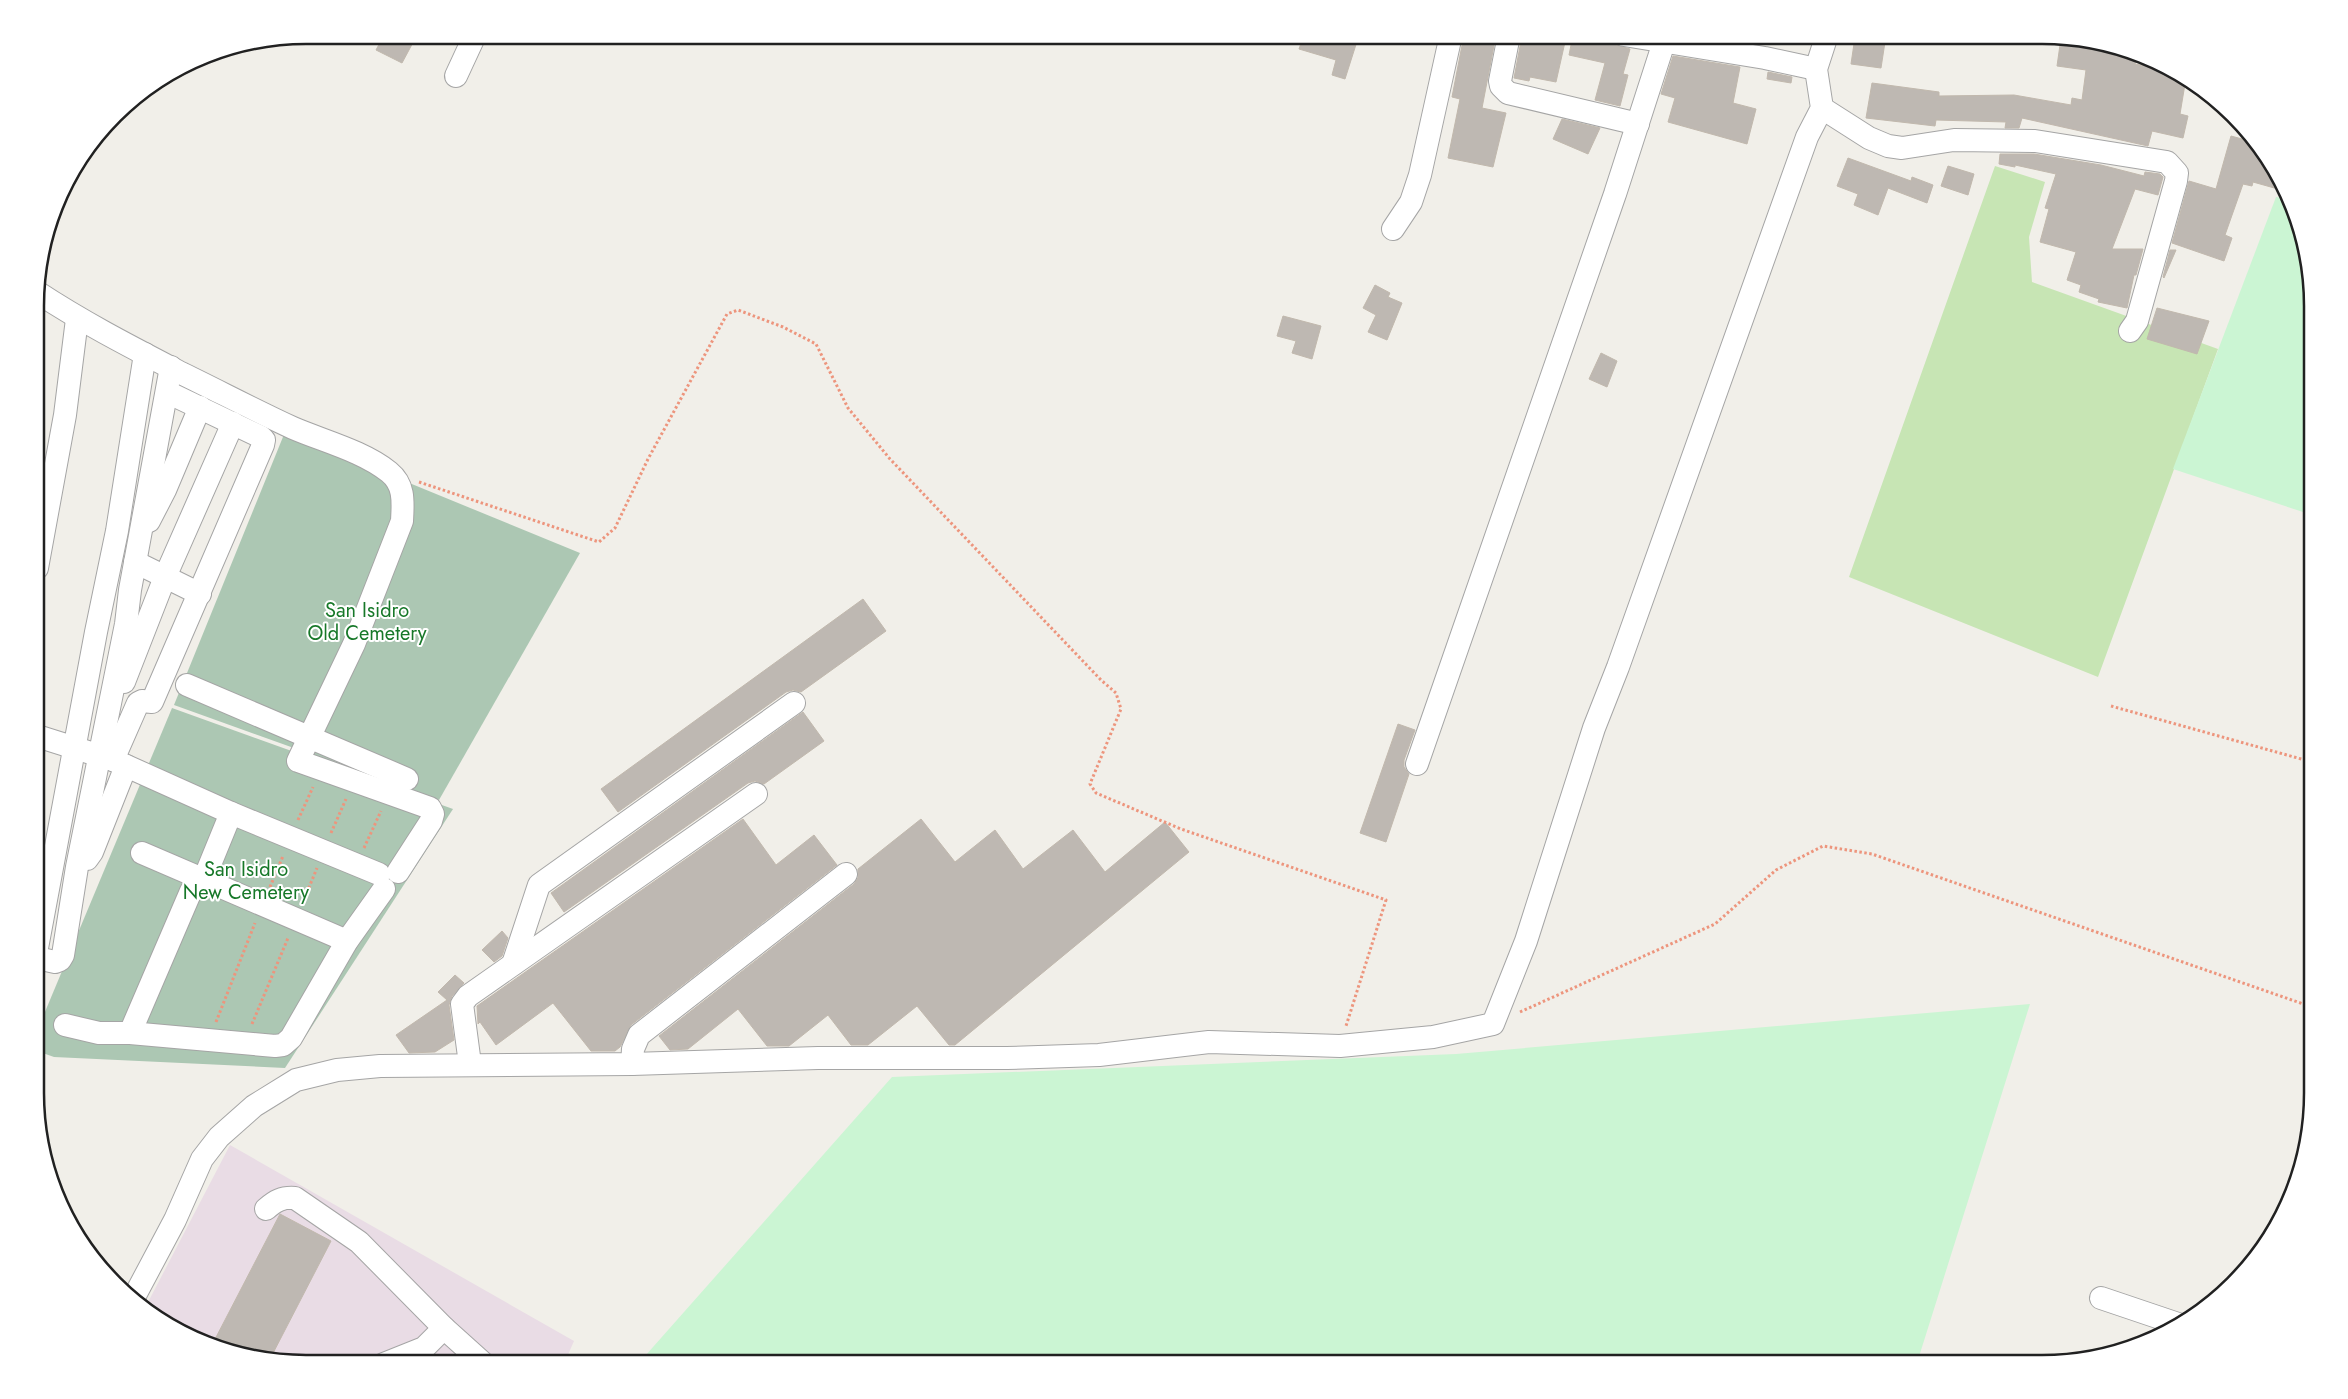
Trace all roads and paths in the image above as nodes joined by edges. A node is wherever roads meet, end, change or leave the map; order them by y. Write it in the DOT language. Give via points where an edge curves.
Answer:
graph roads {
  1 [pos="469,44"];
  2 [pos="1450,44"];
  3 [pos="1507,44"];
  4 [pos="1663,44"];
  5 [pos="1677,44"];
  6 [pos="1824,44"];
  7 [pos="1816,68"];
  8 [pos="456,76"];
  9 [pos="1822,108"];
  10 [pos="1638,124"];
  11 [pos="1393,229"];
  12 [pos="44,297"];
  13 [pos="78,319"];
  14 [pos="2130,331"];
  15 [pos="145,354"];
  16 [pos="171,367"];
  17 [pos="167,392"];
  18 [pos="200,407"];
  19 [pos="233,423"];
  20 [pos="133,429"];
  21 [pos="160,434"];
  22 [pos="390,472"];
  23 [pos="44,530"];
  24 [pos="117,531"];
  25 [pos="140,533"];
  26 [pos="135,562"];
  27 [pos="165,577"];
  28 [pos="200,594"];
  29 [pos="131,630"];
  30 [pos="96,632"];
  31 [pos="178,642"];
  32 [pos="187,686"];
  33 [pos="794,703"];
  34 [pos="2111,706"];
  35 [pos="44,738"];
  36 [pos="309,738"];
  37 [pos="74,749"];
  38 [pos="113,760"];
  39 [pos="2304,760"];
  40 [pos="1417,764"];
  41 [pos="321,768"];
  42 [pos="407,779"];
  43 [pos="354,780"];
  44 [pos="389,793"];
  45 [pos="756,794"];
  46 [pos="231,813"];
  47 [pos="291,837"];
  48 [pos="324,851"];
  49 [pos="142,853"];
  50 [pos="54,861"];
  51 [pos="356,864"];
  52 [pos="77,868"];
  53 [pos="846,874"];
  54 [pos="387,878"];
  55 [pos="204,879"];
  56 [pos="263,905"];
  57 [pos="44,912"];
  58 [pos="297,918"];
  59 [pos="347,941"];
  60 [pos="44,960"];
  61 [pos="513,964"];
  62 [pos="2304,1004"];
  63 [pos="1494,1024"];
  64 [pos="64,1026"];
  65 [pos="130,1033"];
  66 [pos="209,1039"];
  67 [pos="244,1042"];
  68 [pos="1340,1046"];
  69 [pos="470,1064"];
  70 [pos="632,1064"];
  71 [pos="266,1209"];
  72 [pos="136,1293"];
  73 [pos="2101,1298"];
  74 [pos="2168,1322"];
  75 [pos="444,1328"];
  76 [pos="426,1355"];
  77 [pos="474,1355"];
  1 -- 8 [label="street"];
  2 -- 11 [label="street" via="1420,175 1411,202"];
  3 -- 10 [label="street" via="1500,81 1508,93"];
  4 -- 10 [label="street"];
  5 -- 7 [label="street"];
  6 -- 7 [label="street"];
  7 -- 9 [label="street"];
  9 -- 14 [label="street" via="1869,138 1888,146 1902,148 1954,140 2035,141 2167,162 2176,173 2176,181 2137,321"];
  9 -- 63 [label="street" via="1807,136 1594,728 1526,941"];
  10 -- 40 [label="street"];
  12 -- 13 [label="street"];
  13 -- 15 [label="street"];
  13 -- 23 [label="street"];
  15 -- 16 [label="street"];
  15 -- 20 [label="street"];
  16 -- 17 [label="street"];
  16 -- 22 [label="street" via="292,428"];
  17 -- 18 [label="street"];
  17 -- 21 [label="street"];
  18 -- 19 [label="street"];
  18 -- 25 [label="street" via="166,490"];
  19 -- 27 [label="street"];
  19 -- 28 [label="street" via="264,440"];
  20 -- 21 [label="street"];
  20 -- 24 [label="street"];
  21 -- 25 [label="street"];
  22 -- 36 [label="street" via="402,488 402,521 354,644"];
  22 -- 68 [label="path" via="598,542 615,528 648,459 727,314 738,310 816,344 848,408 890,459 1116,693 1120,709 1090,784 1096,793 1181,829 1386,900"];
  24 -- 25 [label="street"];
  24 -- 30 [label="street"];
  25 -- 26 [label="street"];
  26 -- 27 [label="street"];
  26 -- 29 [label="street"];
  27 -- 28 [label="street"];
  27 -- 29 [label="street"];
  28 -- 31 [label="street"];
  29 -- 30 [label="street"];
  29 -- 31 [label="street"];
  29 -- 38 [label="street" via="104,729"];
  30 -- 37 [label="street"];
  31 -- 38 [label="street" via="152,702 138,703"];
  32 -- 36 [label="street"];
  33 -- 61 [label="street" via="540,885"];
  34 -- 39 [label="path"];
  35 -- 37 [label="street"];
  36 -- 41 [label="street" via="298,761"];
  36 -- 42 [label="street"];
  37 -- 38 [label="street"];
  37 -- 50 [label="street"];
  38 -- 46 [label="street"];
  38 -- 52 [label="street"];
  38 -- 52 [label="street" via="92,852"];
  41 -- 43 [label="street"];
  41 -- 47 [label="path"];
  43 -- 44 [label="street"];
  43 -- 48 [label="path"];
  44 -- 51 [label="path"];
  44 -- 54 [label="street" via="430,808 432,814 431,821"];
  45 -- 61 [label="street"];
  46 -- 47 [label="street"];
  46 -- 55 [label="street"];
  47 -- 48 [label="street"];
  47 -- 56 [label="path"];
  48 -- 51 [label="street"];
  48 -- 58 [label="path"];
  49 -- 55 [label="street"];
  50 -- 52 [label="street"];
  50 -- 57 [label="street"];
  51 -- 54 [label="street"];
  52 -- 60 [label="street" via="63,955 55,962"];
  53 -- 70 [label="street" via="639,1034"];
  54 -- 59 [label="street"];
  55 -- 56 [label="street"];
  55 -- 65 [label="street" via="191,891"];
  56 -- 58 [label="street"];
  56 -- 66 [label="path"];
  58 -- 59 [label="street"];
  58 -- 67 [label="path"];
  59 -- 67 [label="street" via="291,1038 283,1045 275,1046"];
  61 -- 69 [label="street" via="468,996 462,1004"];
  62 -- 63 [label="path" via="1872,854 1823,846 1776,870 1715,924"];
  63 -- 68 [label="street" via="1433,1037"];
  64 -- 65 [label="street"];
  65 -- 66 [label="street"];
  66 -- 67 [label="street"];
  68 -- 70 [label="street" via="1209,1042 1099,1055"];
  69 -- 70 [label="street"];
  69 -- 72 [label="street" via="337,1070 296,1080 254,1106 219,1137 202,1159 175,1220"];
  71 -- 75 [label="street" via="275,1200 295,1198 359,1242"];
  73 -- 74 [label="street"];
  75 -- 76 [label="street"];
  75 -- 77 [label="street"];
}
